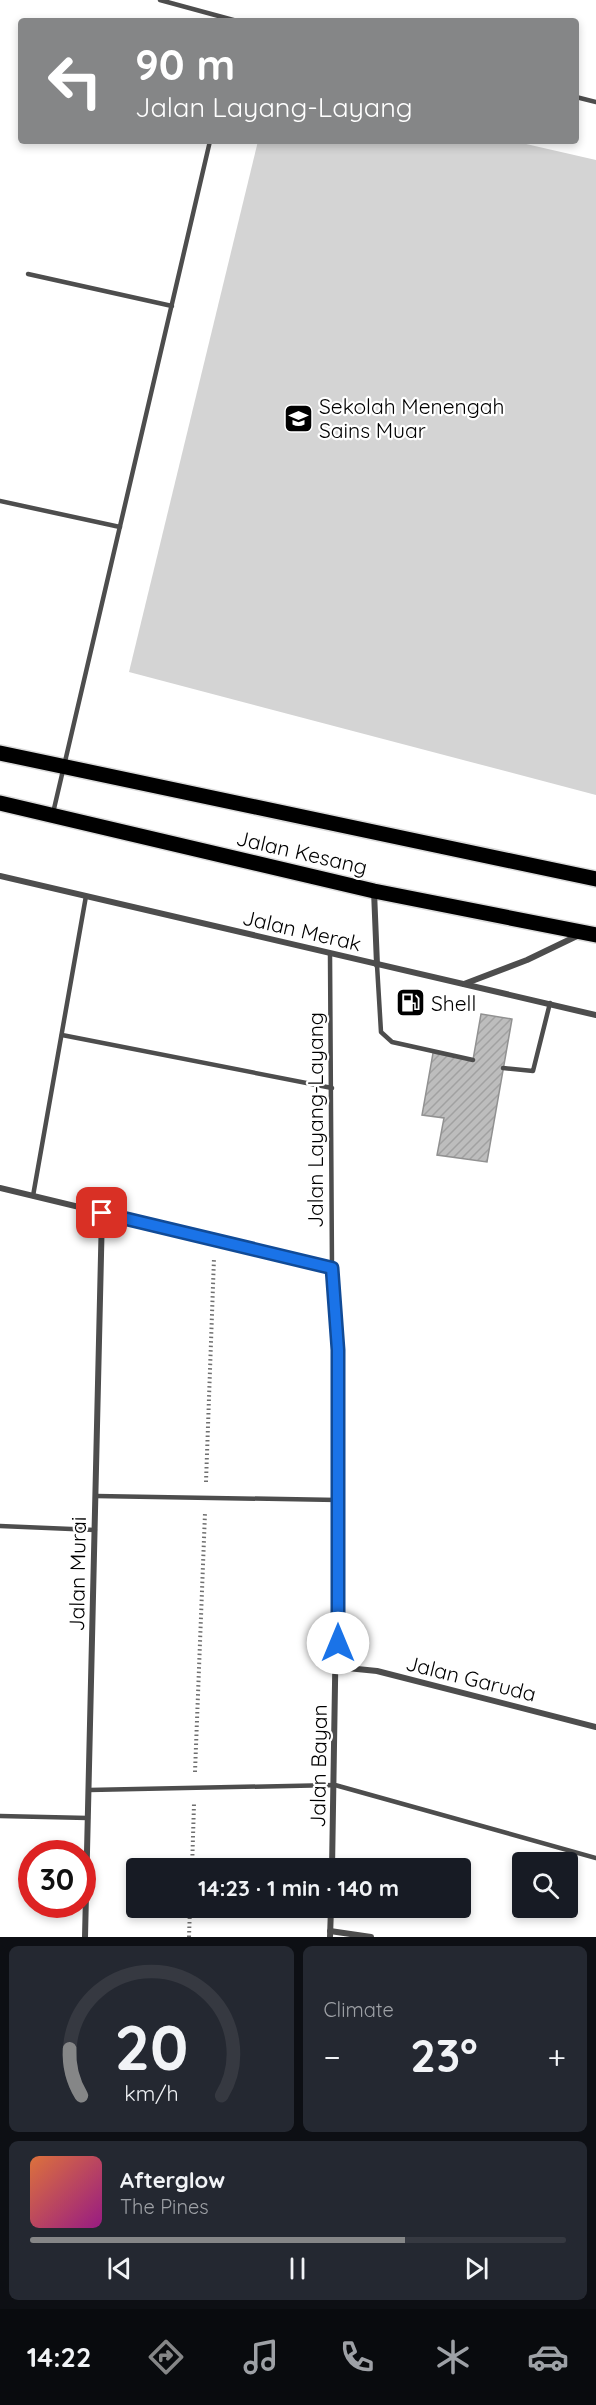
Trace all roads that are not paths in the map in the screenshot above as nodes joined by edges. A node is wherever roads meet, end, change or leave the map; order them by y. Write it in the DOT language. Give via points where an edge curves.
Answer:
graph roads {
  1 [pos="160,0"];
  2 [pos="226,18"];
  3 [pos="579,98"];
  4 [pos="596,102"];
  5 [pos="209,144"];
  6 [pos="28,274"];
  7 [pos="172,306"];
  8 [pos="0,501"];
  9 [pos="120,527"];
  10 [pos="0,753"];
  11 [pos="64,767"];
  12 [pos="0,803"];
  13 [pos="53,815"];
  14 [pos="0,876"];
  15 [pos="596,879"];
  16 [pos="374,891"];
  17 [pos="86,896"];
  18 [pos="590,933"];
  19 [pos="330,954"];
  20 [pos="377,965"];
  21 [pos="462,985"];
  22 [pos="550,1004"];
  23 [pos="596,1015"];
  24 [pos="62,1035"];
  25 [pos="473,1060"];
  26 [pos="503,1068"];
  27 [pos="332,1088"];
  28 [pos="0,1188"];
  29 [pos="33,1196"];
  30 [pos="102,1213"];
  31 [pos="332,1268"];
  32 [pos="96,1496"];
  33 [pos="338,1500"];
  34 [pos="0,1526"];
  35 [pos="95,1530"];
  36 [pos="337,1667"];
  37 [pos="596,1727"];
  38 [pos="334,1785"];
  39 [pos="89,1790"];
  40 [pos="0,1816"];
  41 [pos="88,1818"];
  42 [pos="332,1858"];
  43 [pos="596,1858"];
  44 [pos="331,1918"];
  45 [pos="330,1934"];
  46 [pos="85,1937"];
  47 [pos="371,1937"];
  1 -- 2 [label="lane"];
  3 -- 4 [label="lane"];
  5 -- 7 [label="lane"];
  6 -- 7 [label="lane"];
  7 -- 9 [label="lane"];
  8 -- 9 [label="lane"];
  9 -- 11 [label="lane"];
  10 -- 11 [label="main road, Jalan Kesang"];
  11 -- 13 [label="lane"];
  11 -- 15 [label="main road, Jalan Kesang"];
  12 -- 13 [label="main road, Jalan Kesang"];
  13 -- 16 [label="main road, Jalan Kesang"];
  14 -- 17 [label="street, Jalan Merak"];
  16 -- 18 [label="main road, Jalan Kesang"];
  16 -- 20 [label="street"];
  17 -- 19 [label="street, Jalan Merak"];
  17 -- 24 [label="lane"];
  18 -- 21 [label="street"];
  19 -- 20 [label="street, Jalan Merak"];
  19 -- 27 [label="lane, Jalan Layang-Layang"];
  20 -- 21 [label="street, Jalan Merak"];
  20 -- 25 [label="lane" via="381,1032 385,1038"];
  21 -- 22 [label="street, Jalan Merak"];
  22 -- 23 [label="street, Jalan Merak"];
  22 -- 26 [label="lane" via="533,1071"];
  24 -- 27 [label="lane"];
  24 -- 29 [label="lane"];
  27 -- 31 [label="lane, Jalan Layang-Layang"];
  28 -- 29 [label="street"];
  29 -- 30 [label="street"];
  30 -- 31 [label="street"];
  30 -- 32 [label="street, Jalan Murai"];
  31 -- 33 [label="street, Jalan Bayan" via="337,1308"];
  32 -- 33 [label="lane"];
  32 -- 35 [label="street, Jalan Murai"];
  33 -- 36 [label="street, Jalan Bayan"];
  34 -- 35 [label="lane"];
  35 -- 39 [label="street, Jalan Murai"];
  36 -- 37 [label="street, Jalan Garuda" via="377,1671"];
  36 -- 38 [label="street, Jalan Bayan"];
  38 -- 39 [label="lane"];
  38 -- 42 [label="street, Jalan Bayan"];
  38 -- 43 [label="lane"];
  39 -- 41 [label="street, Jalan Murai"];
  40 -- 41 [label="lane"];
  41 -- 46 [label="street, Jalan Murai"];
  44 -- 45 [label="street"];
  45 -- 47 [label="street"];
}
